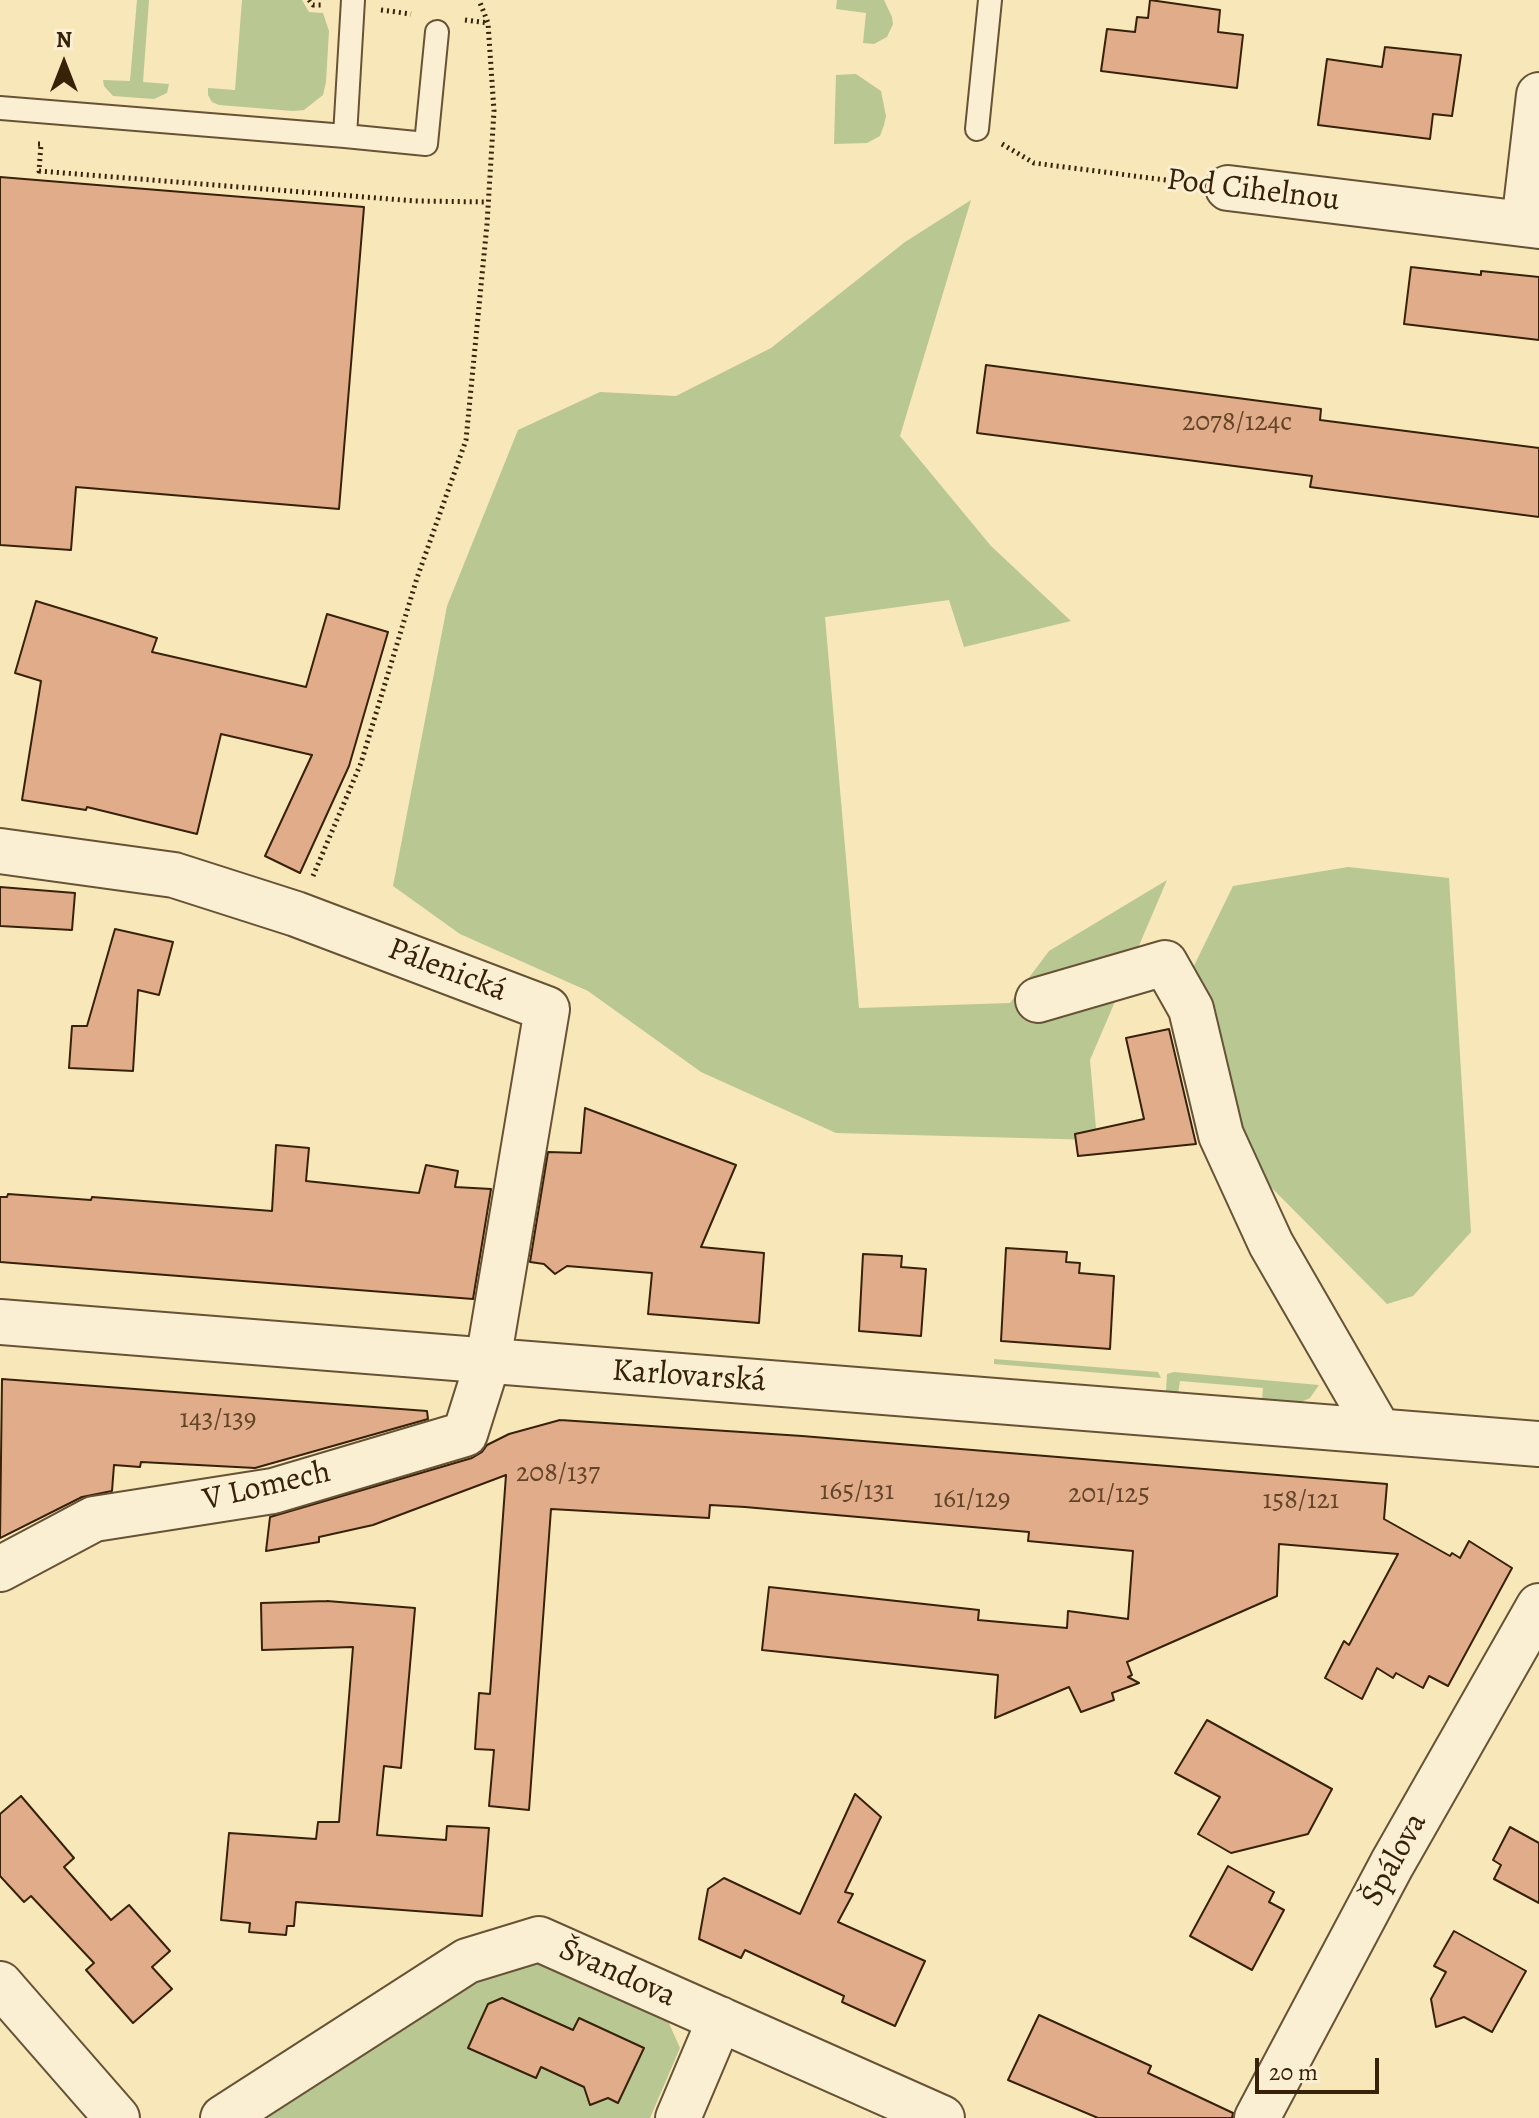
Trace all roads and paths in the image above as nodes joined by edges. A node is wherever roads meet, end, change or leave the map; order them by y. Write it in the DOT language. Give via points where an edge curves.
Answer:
graph roads {
  1 [pos="353,0"];
  2 [pos="479,0"];
  3 [pos="990,0"];
  4 [pos="437,32"];
  5 [pos="1539,95"];
  6 [pos="0,108"];
  7 [pos="977,129"];
  8 [pos="345,136"];
  9 [pos="27,143"];
  10 [pos="1228,188"];
  11 [pos="487,202"];
  12 [pos="1532,225"];
  13 [pos="0,851"];
  14 [pos="296,914"];
  15 [pos="1038,1000"];
  16 [pos="0,1322"];
  17 [pos="488,1361"];
  18 [pos="1379,1431"];
  19 [pos="1539,1444"];
  20 [pos="0,1569"];
  21 [pos="1539,1606"];
  22 [pos="0,1984"];
  23 [pos="720,2019"];
  24 [pos="117,2118"];
  25 [pos="223,2118"];
  26 [pos="678,2118"];
  27 [pos="942,2118"];
  28 [pos="1257,2118"];
  1 -- 8 [label="lane"];
  2 -- 11 [label="path" via="488,23 494,111"];
  3 -- 7 [label="lane"];
  4 -- 8 [label="lane" via="426,144"];
  5 -- 12 [label="street"];
  6 -- 8 [label="lane"];
  7 -- 10 [label="path, Pod Cihelnou" via="1034,163"];
  9 -- 11 [label="path" via="41,144 39,171"];
  10 -- 12 [label="street, Pod Cihelnou"];
  11 -- 14 [label="path" via="466,440 361,763"];
  13 -- 14 [label="street, Pálenická" via="174,875"];
  14 -- 17 [label="street, Pálenická" via="547,1009"];
  15 -- 18 [label="street" via="1165,963 1191,1009 1221,1135 1271,1244"];
  16 -- 17 [label="street, Karlovarská"];
  17 -- 18 [label="street, Karlovarská"];
  17 -- 20 [label="street, V Lomech" via="465,1434 273,1491 94,1519"];
  18 -- 19 [label="street, Karlovarská"];
  21 -- 28 [label="street, Špálova" via="1392,1864"];
  22 -- 24 [label="street"];
  23 -- 25 [label="street, Švandova" via="539,1939 467,1961"];
  23 -- 26 [label="street"];
  23 -- 27 [label="street, Švandova"];
}
